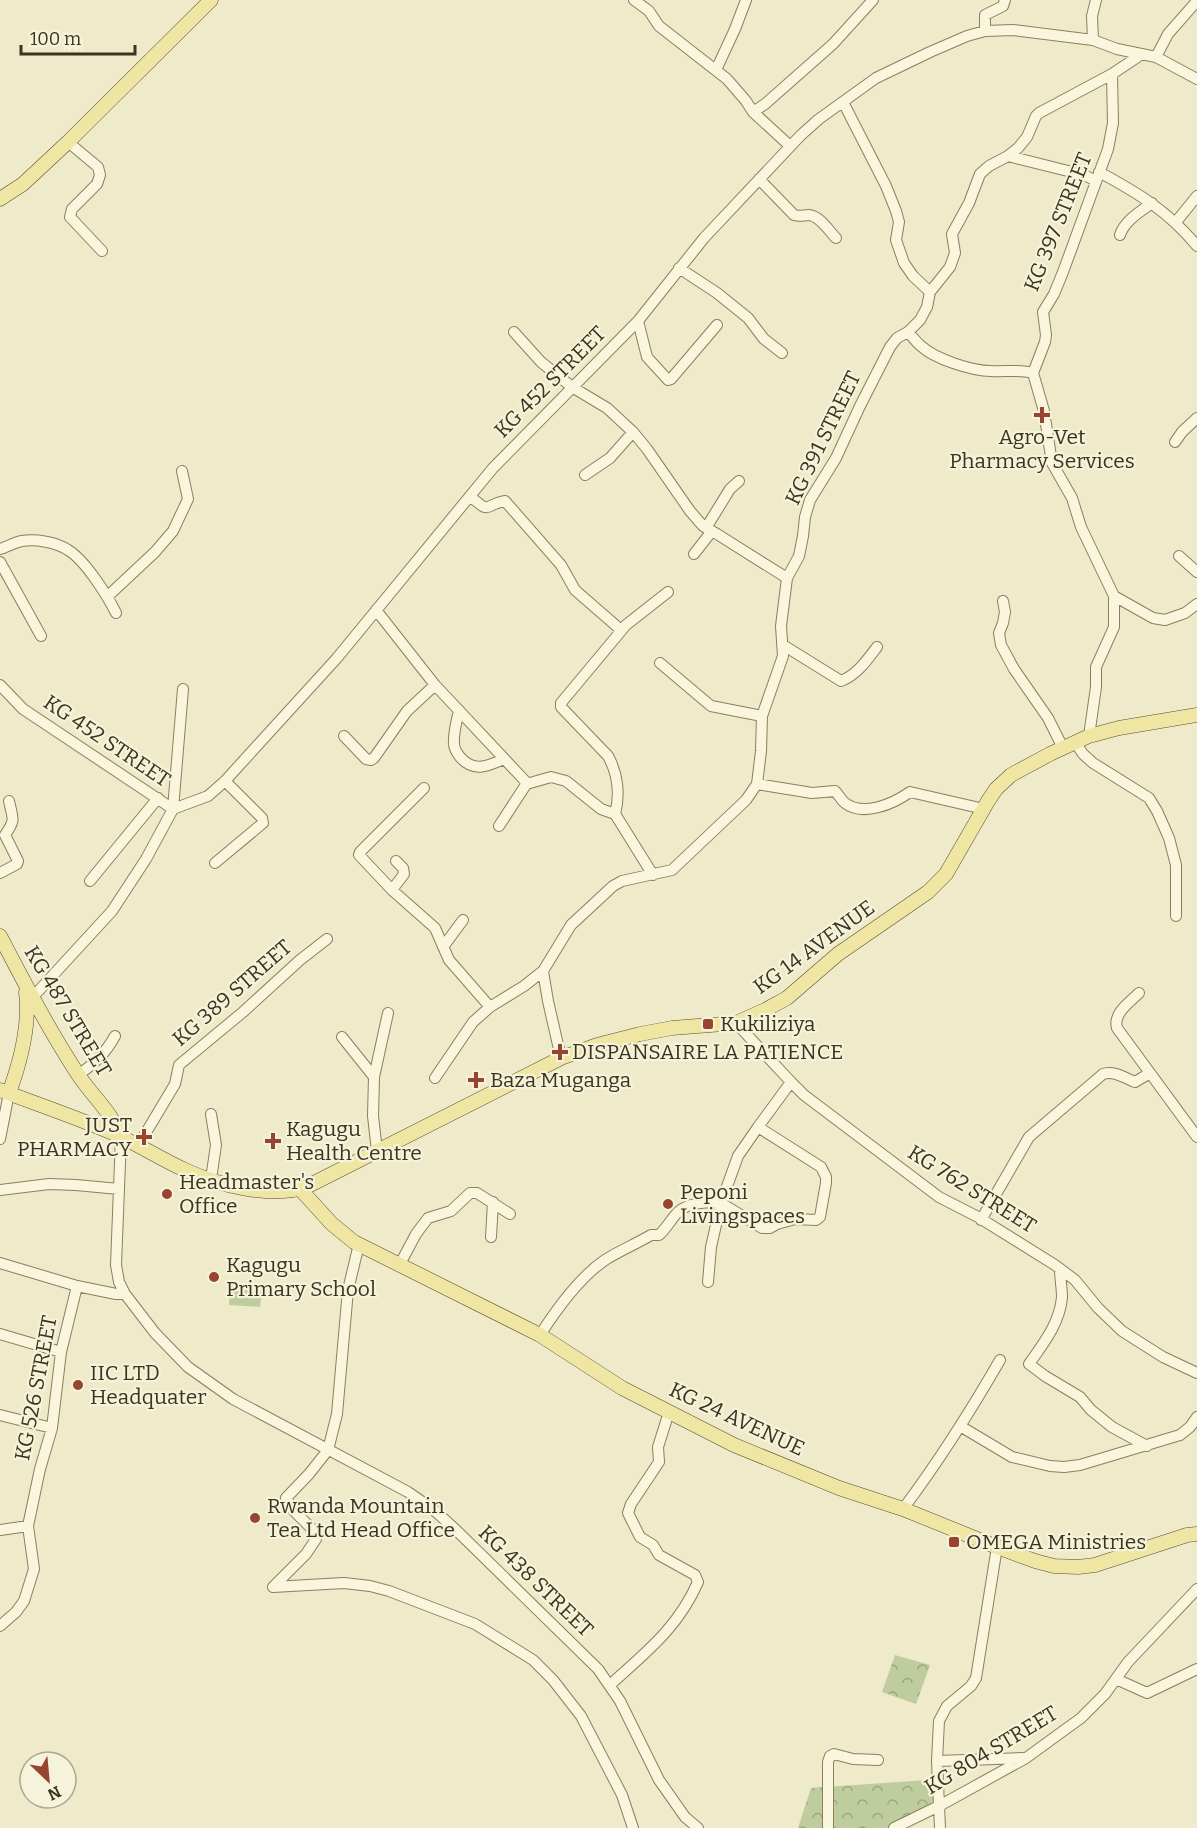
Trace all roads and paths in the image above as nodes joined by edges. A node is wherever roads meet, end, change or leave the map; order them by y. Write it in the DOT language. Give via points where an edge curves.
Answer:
graph roads {
  1 [pos="211,0"];
  2 [pos="634,0"];
  3 [pos="746,0"];
  4 [pos="873,0"];
  5 [pos="1005,0"];
  6 [pos="1096,0"];
  7 [pos="1197,1"];
  8 [pos="985,31"];
  9 [pos="1094,40"];
  10 [pos="1142,54"];
  11 [pos="1156,57"];
  12 [pos="716,70"];
  13 [pos="1112,74"];
  14 [pos="1197,80"];
  15 [pos="843,102"];
  16 [pos="753,112"];
  17 [pos="68,142"];
  18 [pos="790,146"];
  19 [pos="1008,156"];
  20 [pos="1098,176"];
  21 [pos="759,179"];
  22 [pos="1197,196"];
  23 [pos="0,199"];
  24 [pos="1152,202"];
  25 [pos="1176,222"];
  26 [pos="1120,235"];
  27 [pos="836,238"];
  28 [pos="1197,246"];
  29 [pos="102,251"];
  30 [pos="679,268"];
  31 [pos="930,292"];
  32 [pos="638,321"];
  33 [pos="717,325"];
  34 [pos="514,332"];
  35 [pos="908,332"];
  36 [pos="782,354"];
  37 [pos="1033,373"];
  38 [pos="572,387"];
  39 [pos="1197,418"];
  40 [pos="633,432"];
  41 [pos="1175,442"];
  42 [pos="182,471"];
  43 [pos="585,475"];
  44 [pos="739,481"];
  45 [pos="471,497"];
  46 [pos="709,529"];
  47 [pos="0,549"];
  48 [pos="694,554"];
  49 [pos="1179,556"];
  50 [pos="0,562"];
  51 [pos="1197,572"];
  52 [pos="787,578"];
  53 [pos="668,592"];
  54 [pos="108,596"];
  55 [pos="1114,597"];
  56 [pos="1003,601"];
  57 [pos="1197,604"];
  58 [pos="376,610"];
  59 [pos="116,613"];
  60 [pos="621,630"];
  61 [pos="41,636"];
  62 [pos="783,645"];
  63 [pos="877,647"];
  64 [pos="660,663"];
  65 [pos="435,685"];
  66 [pos="0,686"];
  67 [pos="183,689"];
  68 [pos="459,710"];
  69 [pos="1197,715"];
  70 [pos="762,716"];
  71 [pos="344,736"];
  72 [pos="1089,736"];
  73 [pos="1069,745"];
  74 [pos="504,759"];
  75 [pos="225,781"];
  76 [pos="527,783"];
  77 [pos="757,784"];
  78 [pos="424,788"];
  79 [pos="158,798"];
  80 [pos="9,801"];
  81 [pos="173,809"];
  82 [pos="984,809"];
  83 [pos="615,814"];
  84 [pos="499,826"];
  85 [pos="396,861"];
  86 [pos="215,863"];
  87 [pos="0,873"];
  88 [pos="653,875"];
  89 [pos="90,881"];
  90 [pos="392,890"];
  91 [pos="1176,916"];
  92 [pos="463,920"];
  93 [pos="0,936"];
  94 [pos="327,939"];
  95 [pos="443,947"];
  96 [pos="543,971"];
  97 [pos="25,984"];
  98 [pos="1138,993"];
  99 [pos="32,998"];
  100 [pos="490,1007"];
  101 [pos="388,1013"];
  102 [pos="736,1023"];
  103 [pos="115,1036"];
  104 [pos="342,1037"];
  105 [pos="561,1059"];
  106 [pos="1150,1073"];
  107 [pos="78,1075"];
  108 [pos="374,1077"];
  109 [pos="435,1078"];
  110 [pos="791,1082"];
  111 [pos="4,1091"];
  112 [pos="211,1114"];
  113 [pos="758,1127"];
  114 [pos="121,1137"];
  115 [pos="1197,1137"];
  116 [pos="0,1139"];
  117 [pos="138,1146"];
  118 [pos="377,1151"];
  119 [pos="211,1179"];
  120 [pos="119,1189"];
  121 [pos="300,1189"];
  122 [pos="0,1190"];
  123 [pos="493,1202"];
  124 [pos="721,1203"];
  125 [pos="510,1214"];
  126 [pos="981,1220"];
  127 [pos="491,1237"];
  128 [pos="360,1244"];
  129 [pos="0,1263"];
  130 [pos="400,1264"];
  131 [pos="1060,1269"];
  132 [pos="708,1282"];
  133 [pos="77,1286"];
  134 [pos="125,1294"];
  135 [pos="0,1334"];
  136 [pos="540,1335"];
  137 [pos="61,1352"];
  138 [pos="1000,1360"];
  139 [pos="1197,1373"];
  140 [pos="669,1412"];
  141 [pos="0,1415"];
  142 [pos="1197,1417"];
  143 [pos="960,1426"];
  144 [pos="52,1428"];
  145 [pos="1147,1446"];
  146 [pos="328,1450"];
  147 [pos="903,1509"];
  148 [pos="28,1526"];
  149 [pos="0,1530"];
  150 [pos="1197,1534"];
  151 [pos="997,1548"];
  152 [pos="1197,1589"];
  153 [pos="0,1626"];
  154 [pos="1197,1669"];
  155 [pos="1116,1679"];
  156 [pos="610,1685"];
  157 [pos="1026,1758"];
  158 [pos="878,1760"];
  159 [pos="937,1761"];
  160 [pos="939,1806"];
  161 [pos="633,1828"];
  162 [pos="698,1828"];
  163 [pos="828,1828"];
  164 [pos="894,1828"];
  165 [pos="940,1828"];
  1 -- 17 [label="main road"];
  2 -- 12 [label="street" via="649,11 659,26"];
  3 -- 12 [label="street"];
  4 -- 16 [label="street" via="833,44"];
  5 -- 8 [label="street" via="1003,6 985,15"];
  6 -- 9 [label="street" via="1092,16"];
  7 -- 11 [label="street" via="1168,34"];
  8 -- 9 [label="street, KG 452 STREET" via="1013,30"];
  8 -- 15 [label="street, KG 452 STREET" via="876,78"];
  9 -- 10 [label="street, KG 452 STREET"];
  10 -- 11 [label="street, KG 452 STREET"];
  10 -- 13 [label="street, KG 391 STREET"];
  11 -- 14 [label="street, KG 452 STREET"];
  12 -- 16 [label="street"];
  13 -- 19 [label="street, KG 391 STREET" via="1039,113 1027,137"];
  13 -- 20 [label="street, KG 397 STREET" via="1113,123"];
  15 -- 18 [label="street, KG 452 STREET"];
  15 -- 31 [label="street" via="896,211 896,240 904,263"];
  16 -- 18 [label="street"];
  17 -- 23 [label="main road" via="23,184"];
  17 -- 29 [label="street" via="98,167 97,184 72,209 70,218"];
  18 -- 21 [label="street, KG 452 STREET"];
  19 -- 20 [label="street" via="1084,176"];
  19 -- 31 [label="street, KG 391 STREET" via="980,174 952,234 955,253 950,267"];
  20 -- 24 [label="street"];
  20 -- 37 [label="street, KG 397 STREET" via="1064,272 1043,312 1045,342"];
  21 -- 27 [label="street" via="795,215 815,217"];
  21 -- 30 [label="street, KG 452 STREET"];
  22 -- 25 [label="street"];
  24 -- 25 [label="street"];
  24 -- 26 [label="street"];
  25 -- 28 [label="street"];
  30 -- 32 [label="street, KG 452 STREET"];
  30 -- 36 [label="street" via="748,318"];
  31 -- 35 [label="street, KG 391 STREET" via="920,320"];
  32 -- 33 [label="street" via="647,357 668,380"];
  32 -- 38 [label="street, KG 452 STREET"];
  34 -- 38 [label="street" via="541,362"];
  35 -- 37 [label="street" via="931,353 969,368"];
  35 -- 52 [label="street, KG 391 STREET" via="890,347 836,458 810,500 799,556"];
  37 -- 55 [label="street" via="1052,463 1072,498 1081,527"];
  38 -- 40 [label="street" via="607,408"];
  38 -- 45 [label="street, KG 452 STREET" via="493,468"];
  39 -- 41 [label="street"];
  40 -- 43 [label="street" via="610,458"];
  40 -- 46 [label="street" via="690,511"];
  42 -- 54 [label="street" via="188,499 173,531"];
  44 -- 46 [label="street" via="730,489"];
  45 -- 58 [label="street, KG 452 STREET"];
  45 -- 60 [label="street" via="484,508 505,501 561,565 575,590"];
  46 -- 48 [label="street"];
  46 -- 52 [label="street"];
  47 -- 54 [label="street" via="21,541 36,541 70,550"];
  49 -- 51 [label="street"];
  50 -- 61 [label="street"];
  52 -- 62 [label="street, KG 391 STREET" via="781,626"];
  53 -- 60 [label="street"];
  54 -- 59 [label="street"];
  55 -- 57 [label="street" via="1153,618 1165,620"];
  55 -- 72 [label="street" via="1114,627 1096,667"];
  56 -- 73 [label="street" via="1001,645"];
  58 -- 65 [label="street"];
  58 -- 75 [label="street, KG 452 STREET" via="338,658"];
  60 -- 83 [label="street" via="561,705 613,764 618,795"];
  62 -- 63 [label="street" via="841,681 862,666"];
  62 -- 70 [label="street, KG 391 STREET" via="783,656"];
  64 -- 70 [label="street" via="711,706"];
  65 -- 68 [label="street"];
  65 -- 71 [label="street" via="407,711 371,760"];
  66 -- 79 [label="street, KG 452 STREET" via="23,709"];
  67 -- 81 [label="street"];
  68 -- 74 [label="street"];
  68 -- 74 [label="street" via="454,743 466,764 489,765"];
  69 -- 72 [label="main road, KG 14 AVENUE"];
  70 -- 77 [label="street, KG 391 STREET"];
  72 -- 73 [label="main road, KG 14 AVENUE"];
  73 -- 82 [label="main road, KG 14 AVENUE" via="1011,775 996,789"];
  73 -- 91 [label="street" via="1149,798 1158,811 1176,865"];
  74 -- 76 [label="street"];
  75 -- 81 [label="street, KG 452 STREET" via="208,796"];
  75 -- 86 [label="street" via="262,818 263,824"];
  76 -- 83 [label="street" via="551,777 567,781 601,809"];
  76 -- 84 [label="street"];
  77 -- 82 [label="street" via="812,793 835,791 857,809 867,810 910,792"];
  77 -- 88 [label="street" via="746,800 672,870"];
  78 -- 90 [label="street" via="359,855"];
  79 -- 81 [label="street, KG 452 STREET"];
  79 -- 89 [label="street"];
  80 -- 87 [label="street" via="13,825 5,835 18,861"];
  81 -- 99 [label="street" via="146,860 112,911"];
  82 -- 102 [label="main road, KG 14 AVENUE" via="946,874 928,892 837,954 787,998"];
  83 -- 88 [label="street"];
  85 -- 90 [label="street" via="404,874"];
  88 -- 96 [label="street" via="613,886 571,925"];
  90 -- 95 [label="street" via="435,928"];
  92 -- 95 [label="street"];
  93 -- 97 [label="main road, KG 487 STREET"];
  94 -- 117 [label="street, KG 389 STREET" via="179,1065 175,1084"];
  95 -- 100 [label="street" via="449,960"];
  96 -- 100 [label="street"];
  96 -- 105 [label="street"];
  97 -- 99 [label="main road, KG 487 STREET"];
  97 -- 111 [label="main road" via="28,1005 19,1065"];
  98 -- 106 [label="street" via="1115,1022"];
  99 -- 107 [label="main road, KG 487 STREET"];
  100 -- 109 [label="street" via="473,1022"];
  101 -- 108 [label="street"];
  102 -- 105 [label="main road, KG 14 AVENUE" via="650,1032"];
  102 -- 110 [label="street, KG 762 STREET"];
  103 -- 107 [label="street" via="96,1063"];
  104 -- 108 [label="street"];
  105 -- 118 [label="main road, KG 14 AVENUE"];
  106 -- 115 [label="street"];
  106 -- 126 [label="street" via="1135,1082 1112,1073 1103,1074 1034,1132"];
  107 -- 114 [label="main road, KG 487 STREET" via="111,1117"];
  108 -- 118 [label="street"];
  110 -- 113 [label="street"];
  110 -- 126 [label="street, KG 762 STREET" via="939,1197"];
  111 -- 114 [label="main road, KG 14 AVENUE"];
  111 -- 116 [label="street"];
  112 -- 119 [label="street" via="216,1145"];
  113 -- 124 [label="street" via="738,1156"];
  113 -- 124 [label="street" via="821,1167 826,1182 820,1217 762,1228"];
  114 -- 117 [label="main road, KG 14 AVENUE"];
  114 -- 120 [label="street"];
  117 -- 119 [label="main road, KG 14 AVENUE"];
  118 -- 121 [label="main road, KG 14 AVENUE"];
  119 -- 121 [label="main road, KG 14 AVENUE" via="255,1190"];
  120 -- 122 [label="street" via="49,1184"];
  120 -- 134 [label="street" via="116,1265"];
  121 -- 128 [label="main road, KG 24 AVENUE" via="338,1231"];
  123 -- 125 [label="street"];
  123 -- 127 [label="street"];
  123 -- 130 [label="street" via="470,1193 451,1211 428,1218"];
  124 -- 132 [label="street"];
  124 -- 136 [label="street" via="680,1209 659,1234 601,1263 561,1304"];
  126 -- 131 [label="street, KG 762 STREET"];
  128 -- 130 [label="main road, KG 24 AVENUE"];
  128 -- 146 [label="street" via="348,1290 338,1414"];
  129 -- 133 [label="street"];
  130 -- 136 [label="main road, KG 24 AVENUE"];
  131 -- 139 [label="street, KG 762 STREET" via="1122,1331"];
  131 -- 145 [label="street" via="1062,1297 1058,1317 1029,1364 1080,1397 1112,1427"];
  133 -- 134 [label="street"];
  133 -- 137 [label="street, KG 526 STREET"];
  134 -- 146 [label="street, KG 438 STREET" via="188,1367 219,1390"];
  135 -- 137 [label="street"];
  136 -- 140 [label="main road, KG 24 AVENUE" via="622,1388"];
  137 -- 144 [label="street, KG 526 STREET"];
  138 -- 143 [label="street"];
  140 -- 147 [label="main road, KG 24 AVENUE" via="734,1445 839,1488"];
  140 -- 156 [label="street" via="658,1447 659,1462 628,1513 640,1537 653,1545 658,1555 695,1575 698,1582 664,1636"];
  141 -- 144 [label="street"];
  142 -- 145 [label="street" via="1180,1435"];
  143 -- 145 [label="street" via="1012,1458 1050,1466 1080,1466"];
  143 -- 147 [label="street"];
  144 -- 148 [label="street, KG 526 STREET"];
  146 -- 156 [label="street, KG 438 STREET" via="434,1510"];
  146 -- 161 [label="street" via="286,1498 316,1539 273,1587 344,1583 389,1591 475,1624 532,1660 554,1680 581,1716 622,1795"];
  147 -- 151 [label="main road, KG 24 AVENUE"];
  148 -- 149 [label="street"];
  148 -- 153 [label="street, KG 526 STREET" via="34,1569 24,1601"];
  150 -- 151 [label="main road, KG 24 AVENUE" via="1078,1567 1054,1566"];
  151 -- 159 [label="street" via="977,1673 971,1686 941,1714"];
  152 -- 155 [label="street, KG 804 STREET"];
  154 -- 155 [label="street" via="1147,1693"];
  155 -- 157 [label="street, KG 804 STREET" via="1081,1718"];
  156 -- 162 [label="street, KG 438 STREET" via="659,1780 685,1817"];
  157 -- 159 [label="street"];
  157 -- 160 [label="street, KG 804 STREET"];
  158 -- 163 [label="street" via="834,1754 829,1758"];
  159 -- 160 [label="street"];
  160 -- 164 [label="street, KG 804 STREET"];
  160 -- 165 [label="street"];
}
